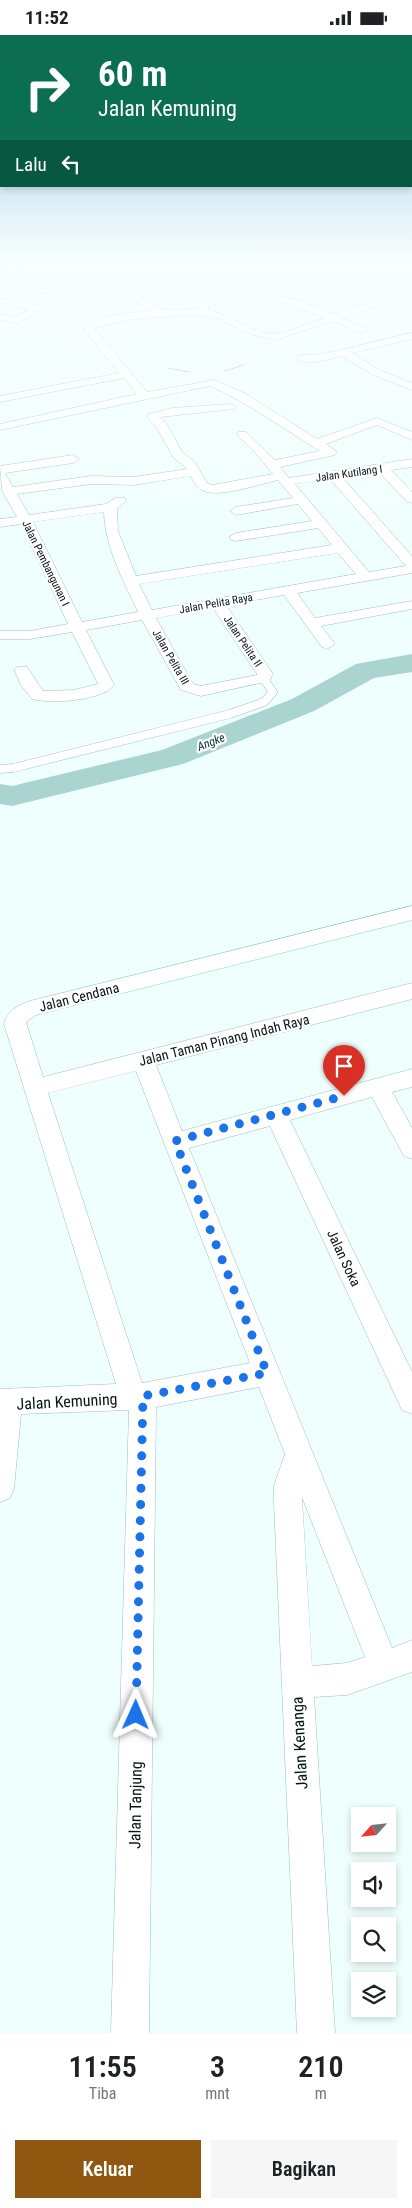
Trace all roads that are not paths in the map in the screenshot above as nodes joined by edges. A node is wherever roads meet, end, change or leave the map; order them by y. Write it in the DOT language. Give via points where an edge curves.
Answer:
graph roads {
  1 [pos="107,352"];
  2 [pos="313,352"];
  3 [pos="343,352"];
  4 [pos="323,357"];
  5 [pos="300,358"];
  6 [pos="125,375"];
  7 [pos="412,387"];
  8 [pos="145,397"];
  9 [pos="0,399"];
  10 [pos="131,400"];
  11 [pos="230,407"];
  12 [pos="152,416"];
  13 [pos="0,427"];
  14 [pos="242,434"];
  15 [pos="412,436"];
  16 [pos="317,443"];
  17 [pos="73,459"];
  18 [pos="412,463"];
  19 [pos="272,465"];
  20 [pos="382,468"];
  21 [pos="0,472"];
  22 [pos="195,472"];
  23 [pos="333,475"];
  24 [pos="283,479"];
  25 [pos="117,481"];
  26 [pos="8,491"];
  27 [pos="409,493"];
  28 [pos="302,501"];
  29 [pos="110,507"];
  30 [pos="236,511"];
  31 [pos="25,519"];
  32 [pos="0,523"];
  33 [pos="321,523"];
  34 [pos="236,537"];
  35 [pos="342,548"];
  36 [pos="412,564"];
  37 [pos="412,569"];
  38 [pos="366,577"];
  39 [pos="132,581"];
  40 [pos="287,590"];
  41 [pos="217,603"];
  42 [pos="412,605"];
  43 [pos="147,615"];
  44 [pos="312,623"];
  45 [pos="76,627"];
  46 [pos="0,635"];
  47 [pos="327,644"];
  48 [pos="22,670"];
  49 [pos="263,678"];
  50 [pos="231,685"];
  51 [pos="0,769"];
  52 [pos="412,913"];
  53 [pos="412,991"];
  54 [pos="143,1061"];
  55 [pos="412,1077"];
  56 [pos="378,1087"];
  57 [pos="35,1089"];
  58 [pos="276,1115"];
  59 [pos="175,1141"];
  60 [pos="412,1149"];
  61 [pos="267,1373"];
  62 [pos="138,1397"];
  63 [pos="412,1401"];
  64 [pos="5,1403"];
  65 [pos="299,1454"];
  66 [pos="0,1488"];
  67 [pos="398,1662"];
  68 [pos="296,1683"];
  69 [pos="130,2033"];
  70 [pos="316,2033"];
  1 -- 6 [label="street"];
  2 -- 4 [label="street"];
  3 -- 4 [label="street"];
  3 -- 7 [label="street" via="377,373"];
  4 -- 5 [label="street"];
  6 -- 8 [label="street"];
  6 -- 9 [label="street"];
  8 -- 10 [label="street"];
  8 -- 16 [label="street" via="211,382 242,396"];
  10 -- 12 [label="street, Jalan Kutilang I"];
  10 -- 13 [label="street"];
  11 -- 12 [label="street" via="186,409"];
  12 -- 22 [label="street, Jalan Kutilang I" via="162,426 177,454"];
  14 -- 19 [label="street"];
  15 -- 16 [label="street" via="377,421"];
  16 -- 19 [label="street" via="331,452"];
  17 -- 21 [label="street"];
  18 -- 20 [label="street, Jalan Kutilang I"];
  19 -- 24 [label="street"];
  20 -- 23 [label="street, Jalan Kutilang I"];
  20 -- 27 [label="street"];
  21 -- 26 [label="street, Jalan Pembangunan I"];
  22 -- 24 [label="street, Jalan Kutilang I" via="202,485 212,489"];
  22 -- 25 [label="street"];
  23 -- 24 [label="street, Jalan Kutilang I"];
  23 -- 36 [label="street"];
  24 -- 28 [label="street"];
  25 -- 26 [label="street" via="91,480"];
  25 -- 29 [label="street" via="120,501"];
  26 -- 31 [label="street, Jalan Pembangunan I"];
  28 -- 30 [label="street"];
  28 -- 33 [label="street"];
  29 -- 31 [label="street"];
  29 -- 39 [label="street, Jalan Pelita III" via="111,531"];
  31 -- 32 [label="street"];
  31 -- 45 [label="street, Jalan Pembangunan I"];
  33 -- 34 [label="street"];
  33 -- 35 [label="street"];
  35 -- 38 [label="street"];
  35 -- 39 [label="street"];
  37 -- 38 [label="street, Jalan Pelita Raya"];
  38 -- 40 [label="street, Jalan Pelita Raya"];
  39 -- 43 [label="street, Jalan Pelita III"];
  40 -- 41 [label="street, Jalan Pelita Raya"];
  40 -- 44 [label="street"];
  41 -- 43 [label="street, Jalan Pelita Raya"];
  41 -- 49 [label="street, Jalan Pelita II" via="265,674"];
  42 -- 44 [label="street"];
  43 -- 45 [label="street, Jalan Pelita Raya"];
  43 -- 50 [label="street, Jalan Pelita III" via="187,687 201,691"];
  44 -- 47 [label="street"];
  45 -- 46 [label="street, Jalan Pelita Raya" via="20,636"];
  45 -- 48 [label="street, Jalan Pembangunan I" via="106,685 104,688 38,696"];
  49 -- 50 [label="street, Jalan Pelita II"];
  49 -- 51 [label="lane" via="273,692 264,702 230,714"];
  52 -- 57 [label="street, Jalan Cendana" via="30,1009 16,1018 15,1024"];
  53 -- 54 [label="street, Jalan Taman Pinang Indah Raya"];
  54 -- 57 [label="street, Jalan Taman Pinang Indah Raya"];
  54 -- 59 [label="street"];
  55 -- 56 [label="street"];
  56 -- 58 [label="street"];
  56 -- 60 [label="street"];
  57 -- 62 [label="street, Jalan Cendana"];
  58 -- 59 [label="street"];
  58 -- 63 [label="street, Jalan Soka"];
  59 -- 61 [label="street"];
  61 -- 62 [label="street, Jalan Kemuning"];
  61 -- 65 [label="street"];
  62 -- 64 [label="street, Jalan Kemuning"];
  62 -- 69 [label="street, Jalan Tanjung"];
  64 -- 66 [label="street, Jalan Kemuning"];
  65 -- 67 [label="street"];
  65 -- 68 [label="street, Jalan Kenanga" via="288,1486"];
  67 -- 68 [label="street" via="347,1679"];
  68 -- 70 [label="street, Jalan Kenanga"];
}
